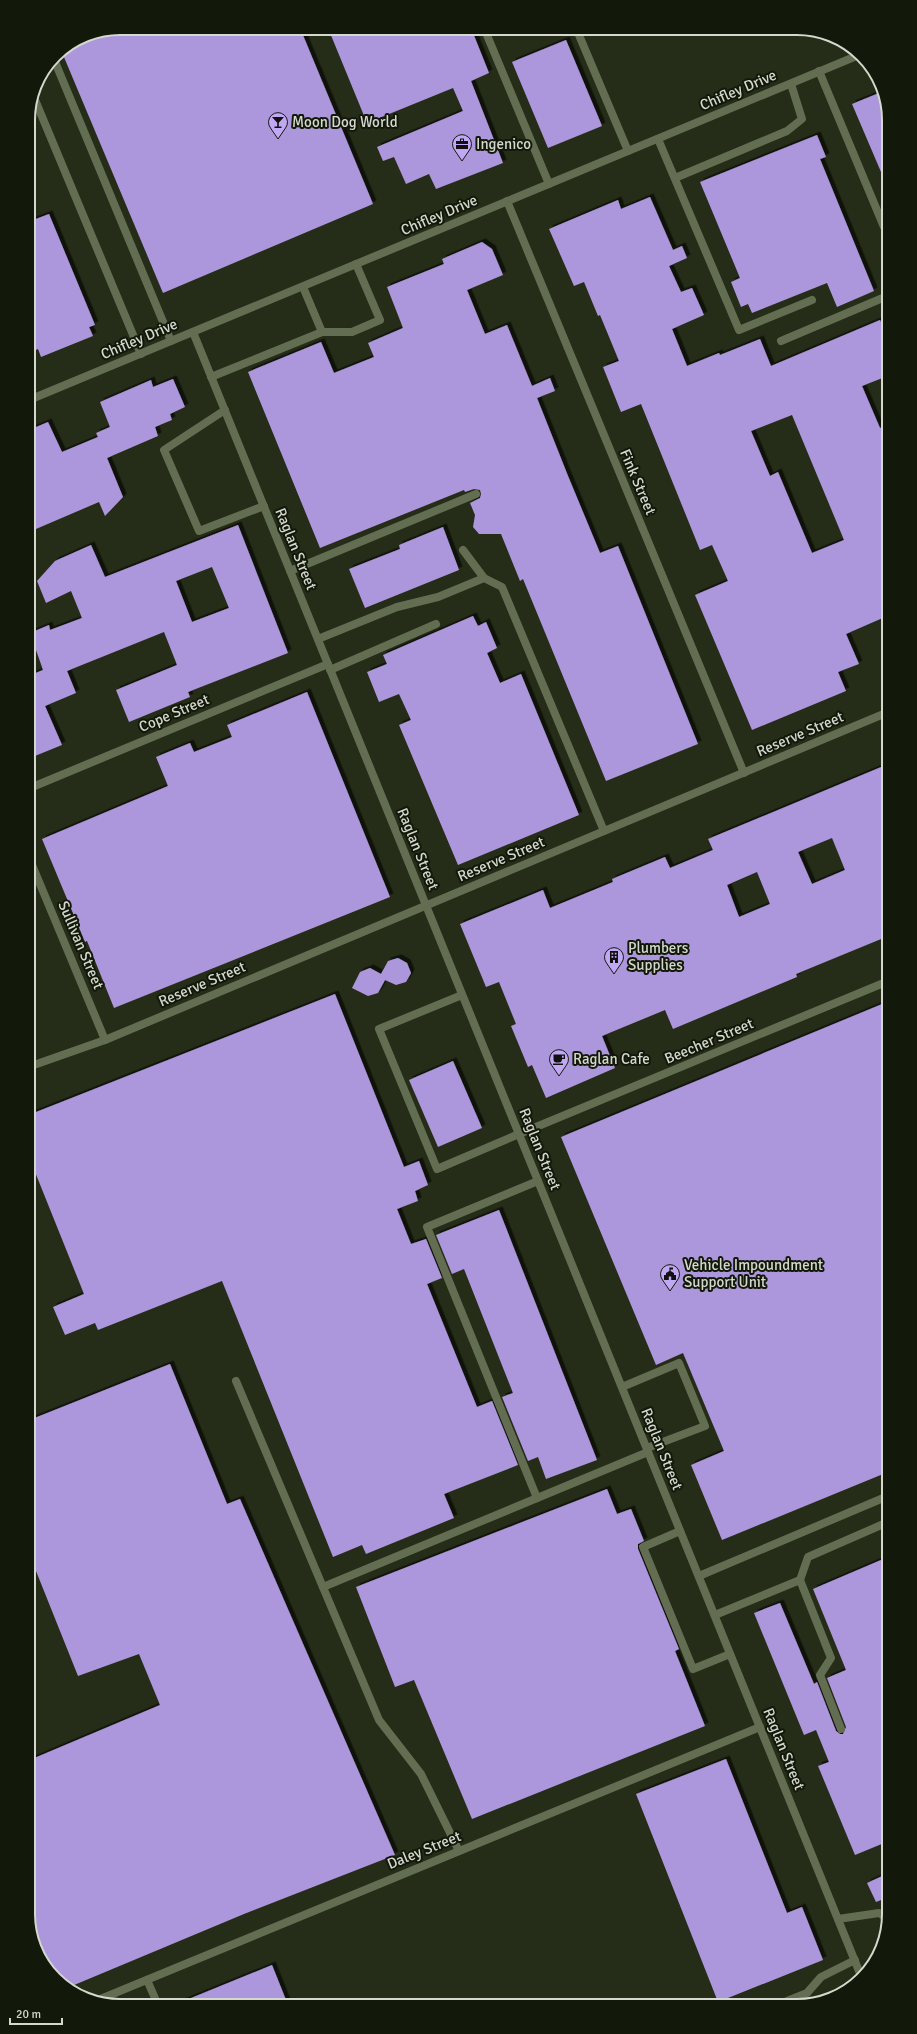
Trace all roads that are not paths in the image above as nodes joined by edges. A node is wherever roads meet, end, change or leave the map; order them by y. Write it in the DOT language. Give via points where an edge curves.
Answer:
graph roads {
  1 [pos="487,35"];
  2 [pos="579,35"];
  3 [pos="854,57"];
  4 [pos="56,64"];
  5 [pos="819,71"];
  6 [pos="790,84"];
  7 [pos="37,104"];
  8 [pos="658,139"];
  9 [pos="628,151"];
  10 [pos="675,178"];
  11 [pos="549,184"];
  12 [pos="507,201"];
  13 [pos="882,222"];
  14 [pos="356,264"];
  15 [pos="303,286"];
  16 [pos="882,298"];
  17 [pos="812,300"];
  18 [pos="193,332"];
  19 [pos="322,332"];
  20 [pos="171,341"];
  21 [pos="781,341"];
  22 [pos="140,354"];
  23 [pos="211,377"];
  24 [pos="35,398"];
  25 [pos="225,410"];
  26 [pos="476,494"];
  27 [pos="264,506"];
  28 [pos="463,550"];
  29 [pos="290,570"];
  30 [pos="484,578"];
  31 [pos="436,624"];
  32 [pos="318,639"];
  33 [pos="329,667"];
  34 [pos="882,716"];
  35 [pos="744,773"];
  36 [pos="35,786"];
  37 [pos="604,832"];
  38 [pos="35,872"];
  39 [pos="426,905"];
  40 [pos="882,984"];
  41 [pos="462,995"];
  42 [pos="105,1040"];
  43 [pos="35,1065"];
  44 [pos="519,1134"];
  45 [pos="538,1180"];
  46 [pos="236,1381"];
  47 [pos="622,1387"];
  48 [pos="648,1450"];
  49 [pos="537,1498"];
  50 [pos="882,1499"];
  51 [pos="882,1525"];
  52 [pos="680,1531"];
  53 [pos="699,1576"];
  54 [pos="800,1580"];
  55 [pos="323,1587"];
  56 [pos="715,1616"];
  57 [pos="730,1654"];
  58 [pos="760,1727"];
  59 [pos="841,1729"];
  60 [pos="459,1851"];
  61 [pos="882,1915"];
  62 [pos="838,1919"];
  63 [pos="855,1960"];
  64 [pos="859,1971"];
  65 [pos="147,1980"];
  66 [pos="105,1997"];
  67 [pos="155,1999"];
  68 [pos="792,1999"];
  1 -- 11 [label="street"];
  2 -- 9 [label="street"];
  3 -- 5 [label="street, Chifley Drive"];
  4 -- 20 [label="street"];
  5 -- 6 [label="street, Chifley Drive"];
  5 -- 13 [label="street"];
  6 -- 8 [label="street, Chifley Drive"];
  6 -- 10 [label="street" via="802,119 787,131"];
  7 -- 22 [label="street"];
  8 -- 9 [label="street, Chifley Drive"];
  8 -- 10 [label="street"];
  9 -- 11 [label="street, Chifley Drive"];
  10 -- 17 [label="street" via="739,330"];
  11 -- 12 [label="street, Chifley Drive"];
  12 -- 14 [label="street, Chifley Drive"];
  12 -- 35 [label="street, Fink Street"];
  14 -- 15 [label="street, Chifley Drive"];
  14 -- 19 [label="street" via="380,320 352,332"];
  15 -- 18 [label="street, Chifley Drive"];
  15 -- 19 [label="street"];
  16 -- 21 [label="street"];
  18 -- 20 [label="street, Chifley Drive"];
  18 -- 23 [label="street, Raglan Street"];
  19 -- 23 [label="street"];
  20 -- 22 [label="street, Chifley Drive"];
  22 -- 24 [label="street, Chifley Drive"];
  23 -- 25 [label="street, Raglan Street"];
  25 -- 27 [label="street, Raglan Street"];
  25 -- 27 [label="street" via="164,450 198,530"];
  26 -- 29 [label="street"];
  27 -- 29 [label="street, Raglan Street"];
  28 -- 30 [label="street"];
  29 -- 32 [label="street, Raglan Street"];
  30 -- 32 [label="street" via="438,597 397,607"];
  30 -- 37 [label="street" via="502,587"];
  31 -- 33 [label="street, Cope Street"];
  32 -- 33 [label="street, Raglan Street"];
  33 -- 36 [label="street, Cope Street"];
  33 -- 39 [label="street, Raglan Street"];
  34 -- 35 [label="street, Reserve Street"];
  35 -- 37 [label="street, Reserve Street"];
  37 -- 39 [label="street, Reserve Street"];
  38 -- 42 [label="street, Sullivan Street"];
  39 -- 41 [label="street, Raglan Street"];
  39 -- 42 [label="street, Reserve Street"];
  40 -- 44 [label="street, Beecher Street"];
  41 -- 44 [label="street, Raglan Street"];
  41 -- 44 [label="street, Beecher Street" via="379,1029 437,1169"];
  42 -- 43 [label="street, Reserve Street"];
  44 -- 45 [label="street, Raglan Street"];
  45 -- 47 [label="street, Raglan Street"];
  45 -- 49 [label="street" via="427,1227"];
  46 -- 55 [label="street"];
  47 -- 48 [label="street, Raglan Street"];
  47 -- 48 [label="street" via="679,1363 705,1426"];
  48 -- 49 [label="street"];
  48 -- 52 [label="street, Raglan Street"];
  49 -- 55 [label="street"];
  50 -- 53 [label="street"];
  51 -- 54 [label="street" via="808,1557"];
  52 -- 53 [label="street, Raglan Street"];
  52 -- 57 [label="street" via="643,1547 693,1669"];
  53 -- 56 [label="street, Raglan Street"];
  54 -- 56 [label="street"];
  54 -- 59 [label="street" via="831,1658 820,1675"];
  55 -- 60 [label="street" via="379,1720 421,1774"];
  56 -- 57 [label="street, Raglan Street"];
  57 -- 58 [label="street, Raglan Street"];
  58 -- 60 [label="street, Daley Street"];
  58 -- 62 [label="street, Raglan Street"];
  60 -- 65 [label="street, Daley Street"];
  61 -- 62 [label="street"];
  62 -- 63 [label="street, Raglan Street"];
  63 -- 64 [label="street, Raglan Street"];
  63 -- 68 [label="street" via="821,1977 807,1993"];
  65 -- 66 [label="street, Daley Street"];
  65 -- 67 [label="street"];
}
